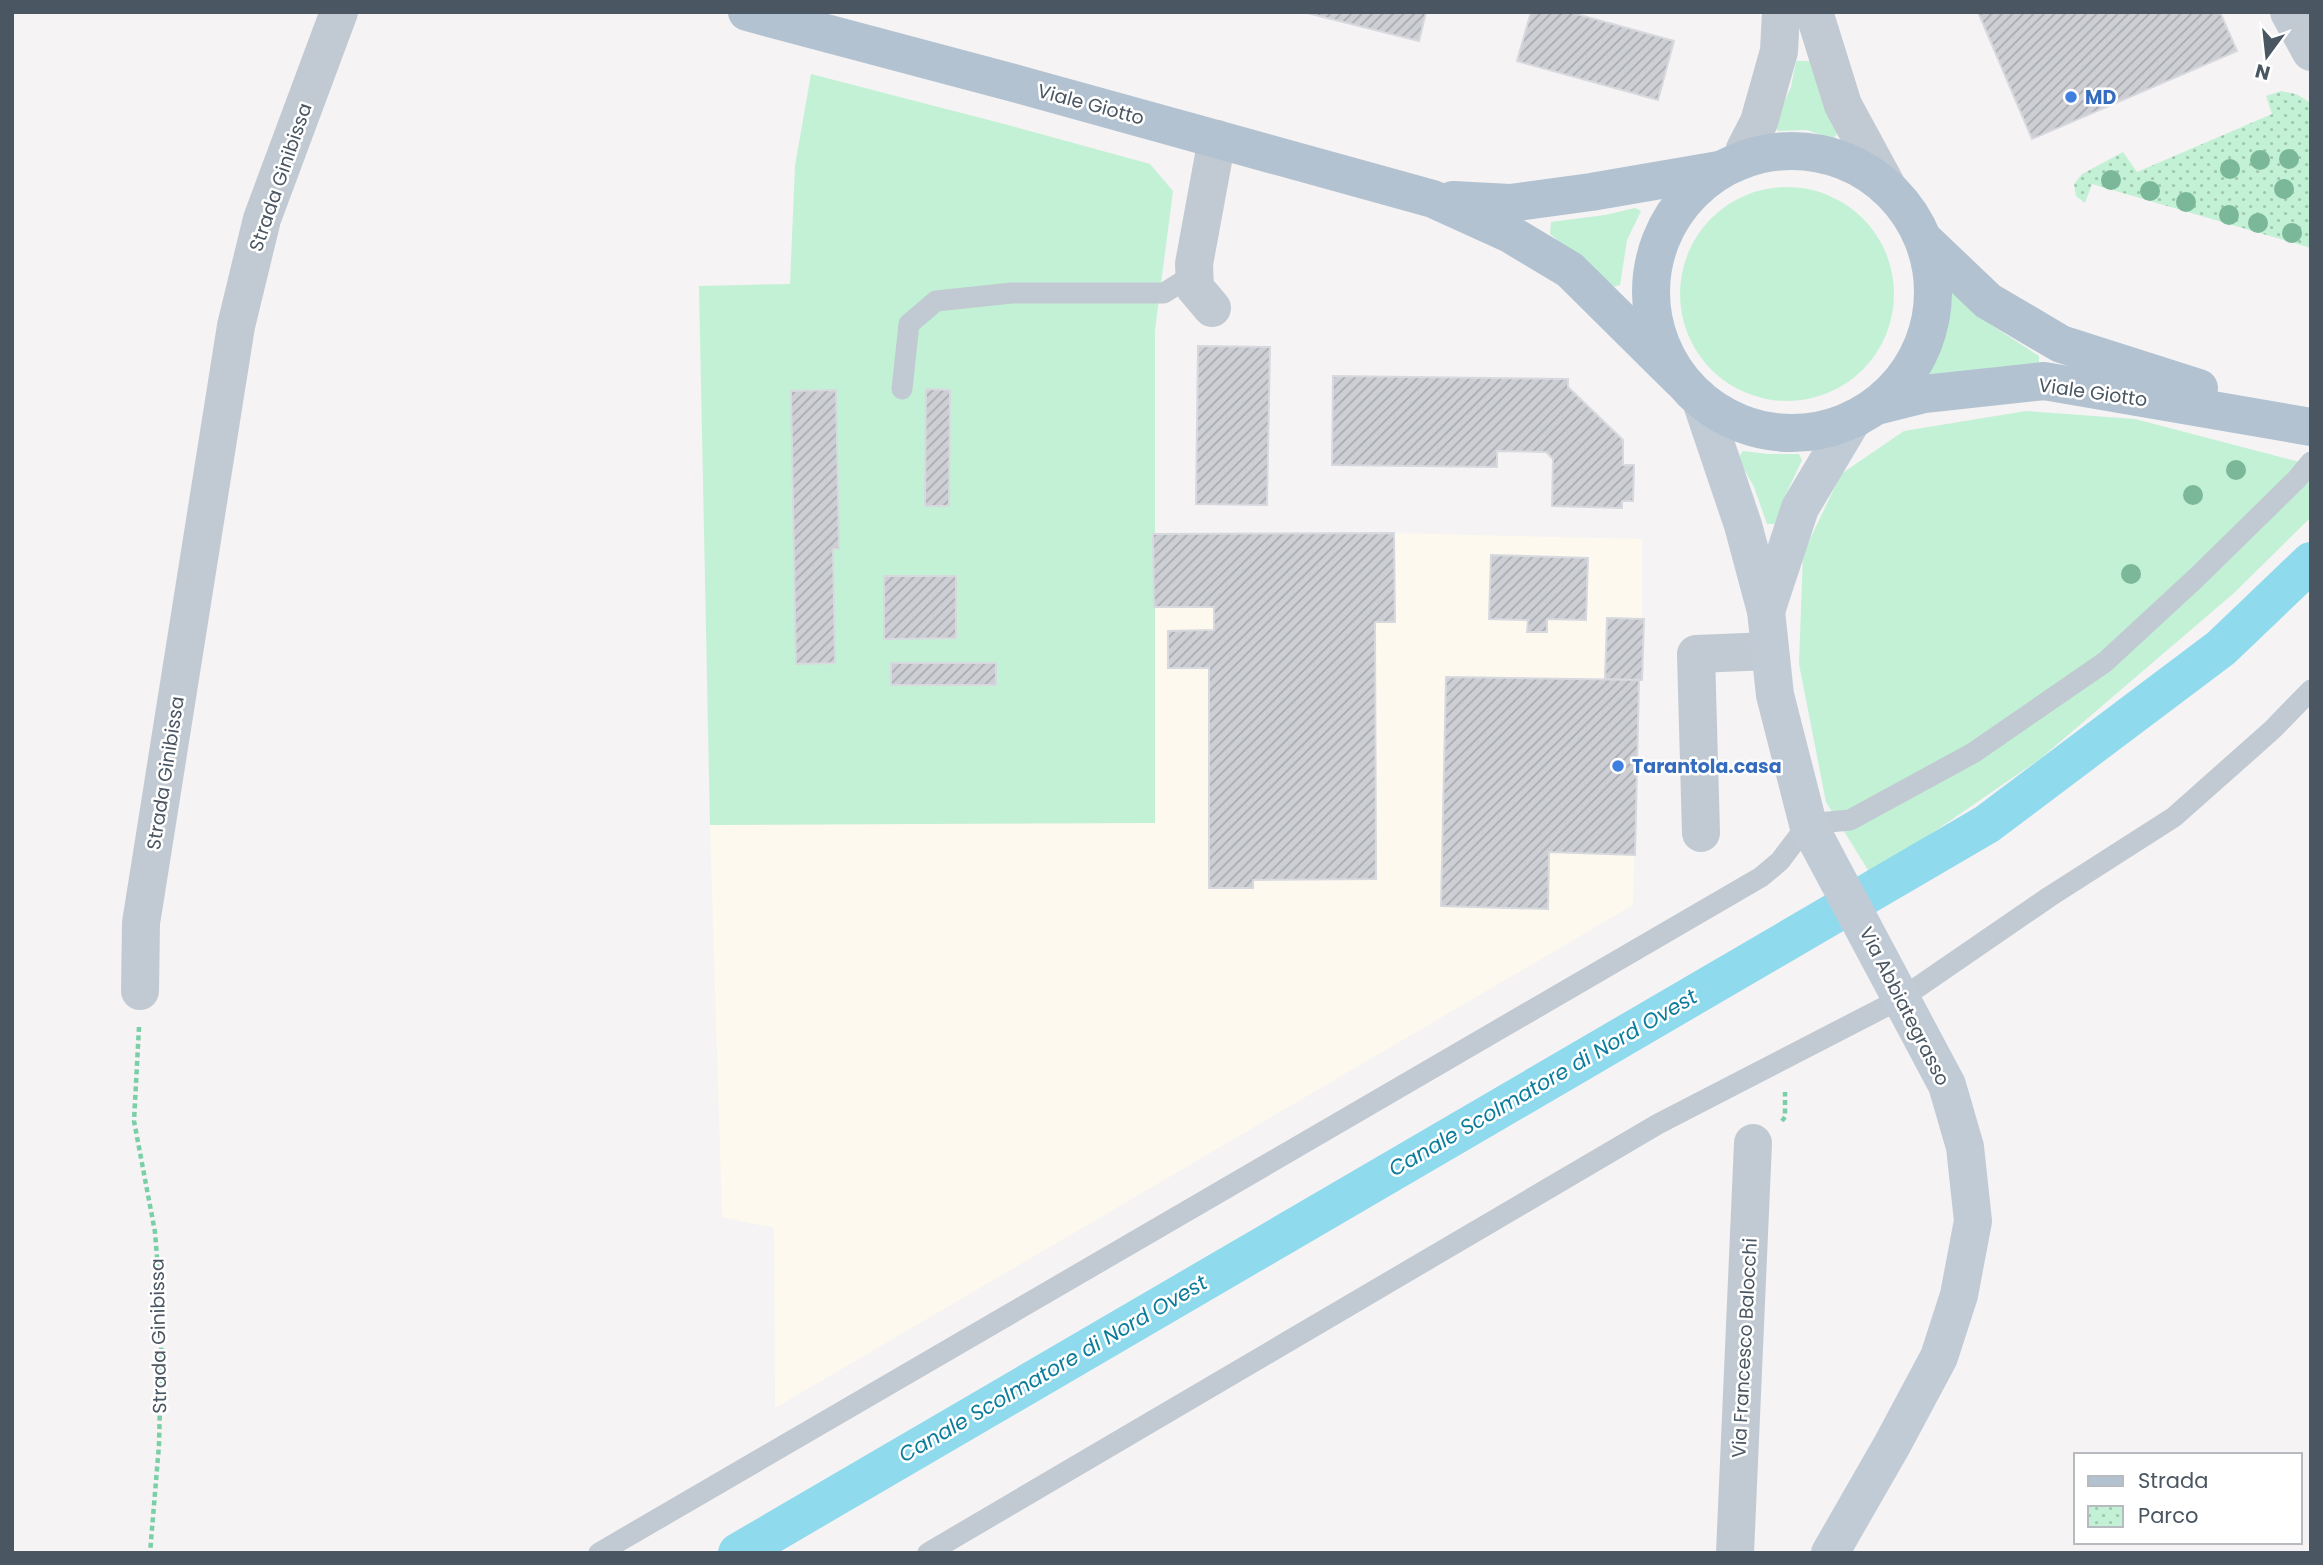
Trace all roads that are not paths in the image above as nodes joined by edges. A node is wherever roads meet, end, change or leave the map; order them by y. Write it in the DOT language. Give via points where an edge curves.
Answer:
graph roads {
  1 [pos="339,12"];
  2 [pos="747,12"];
  3 [pos="1781,12"];
  4 [pos="1814,12"];
  5 [pos="2289,12"];
  6 [pos="2311,52"];
  7 [pos="1217,139"];
  8 [pos="1732,164"];
  9 [pos="1888,188"];
  10 [pos="1433,199"];
  11 [pos="1924,240"];
  12 [pos="1194,274"];
  13 [pos="1212,308"];
  14 [pos="902,389"];
  15 [pos="1692,390"];
  16 [pos="1863,413"];
  17 [pos="2311,426"];
  18 [pos="2311,462"];
  19 [pos="1766,611"];
  20 [pos="1770,651"];
  21 [pos="2311,690"];
  22 [pos="1808,824"];
  23 [pos="1701,833"];
  24 [pos="141,991"];
  25 [pos="1902,998"];
  26 [pos="1753,1143"];
  27 [pos="599,1553"];
  28 [pos="928,1553"];
  29 [pos="1735,1553"];
  30 [pos="1830,1553"];
  1 -- 24 [label="street, Strada Ginibissa" via="262,219 236,326 141,923"];
  2 -- 7 [label="main road, Viale Giotto"];
  3 -- 8 [label="street" via="1779,51 1759,122"];
  4 -- 9 [label="street" via="1843,105"];
  5 -- 6 [label="street"];
  7 -- 10 [label="main road, Viale Giotto"];
  7 -- 12 [label="street"];
  8 -- 9 [label="main road, Viale Giotto" via="1765,153 1800,151 1835,157"];
  8 -- 10 [label="main road, Viale Giotto" via="1510,203"];
  8 -- 15 [label="main road, Viale Giotto" via="1684,201 1663,233 1653,265 1651,297 1661,345"];
  9 -- 11 [label="main road, Viale Giotto"];
  10 -- 15 [label="main road, Viale Giotto" via="1510,234 1570,270"];
  11 -- 16 [label="main road, Viale Giotto" via="1933,288 1930,324 1922,348 1894,390"];
  11 -- 17 [label="main road, Viale Giotto" via="1988,301 2061,344"];
  12 -- 13 [label="street" via="1195,288"];
  12 -- 14 [label="lane" via="1164,293 1012,293 936,301 909,324"];
  15 -- 16 [label="main road, Viale Giotto" via="1730,419 1768,431 1818,430"];
  15 -- 19 [label="street, Via Abbiategrasso" via="1743,526"];
  16 -- 17 [label="main road, Viale Giotto" via="1924,394 2043,381"];
  16 -- 19 [label="street, Via Abbiategrasso" via="1800,508"];
  18 -- 22 [label="lane" via="2105,662 1973,753 1850,820"];
  19 -- 20 [label="street, Via Abbiategrasso"];
  20 -- 22 [label="street, Via Abbiategrasso" via="1774,695"];
  20 -- 23 [label="street" via="1696,654"];
  21 -- 25 [label="lane" via="2174,817"];
  22 -- 25 [label="street, Via Abbiategrasso"];
  22 -- 27 [label="lane" via="1780,861 1761,877"];
  25 -- 28 [label="lane" via="1658,1124"];
  25 -- 30 [label="street, Via Abbiategrasso" via="1947,1085 1965,1147 1973,1221 1959,1295 1939,1357"];
  26 -- 29 [label="street, Via Francesco Balocchi"];
}
